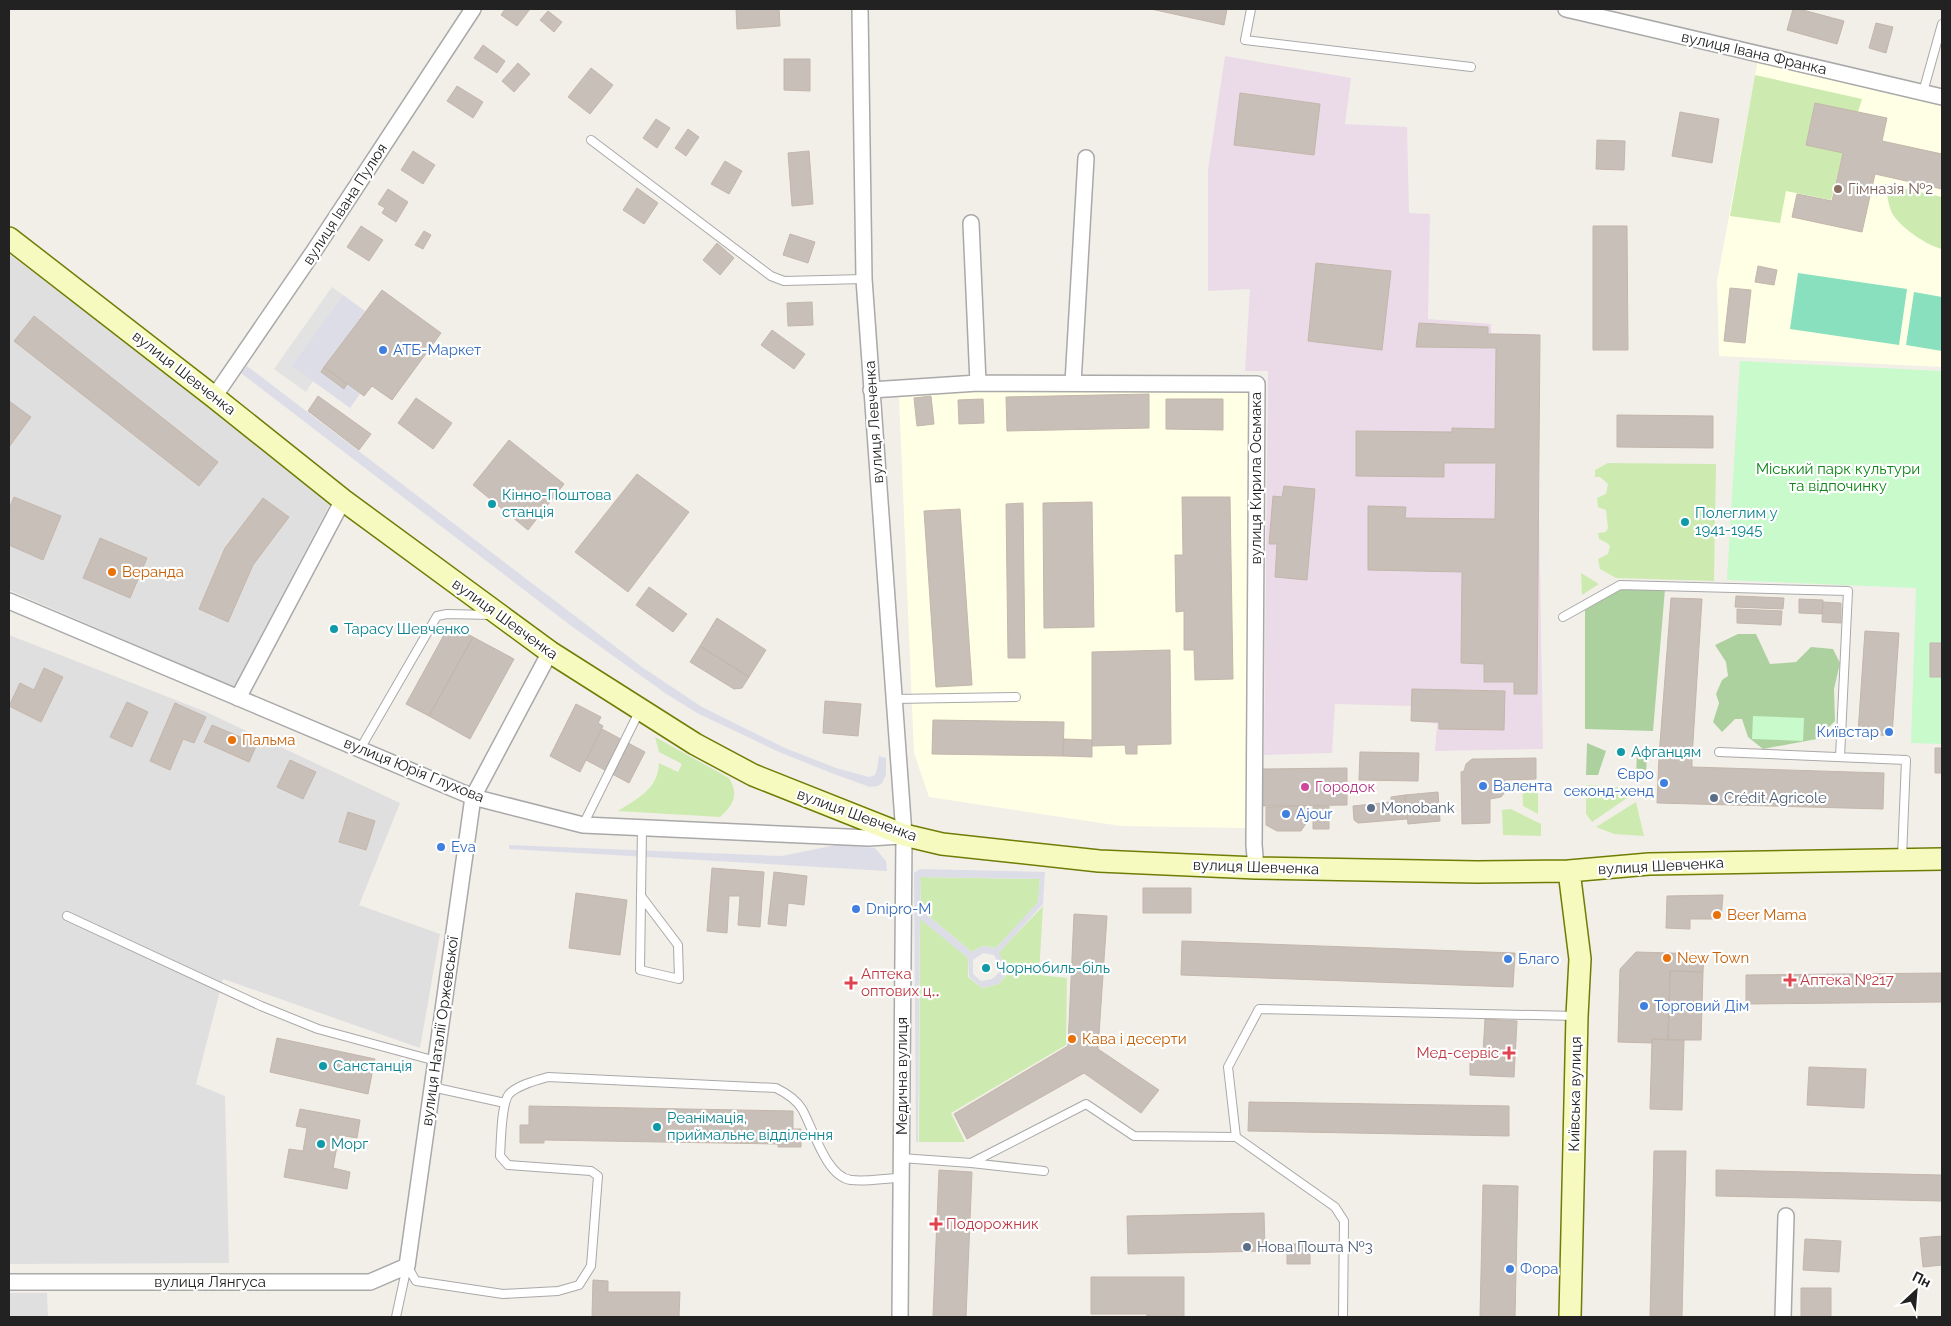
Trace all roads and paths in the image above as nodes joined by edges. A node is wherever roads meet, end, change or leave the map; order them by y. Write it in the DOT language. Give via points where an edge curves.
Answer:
graph roads {
  1 [pos="473,9"];
  2 [pos="860,9"];
  3 [pos="1251,9"];
  4 [pos="1566,9"];
  5 [pos="1942,24"];
  6 [pos="1471,67"];
  7 [pos="1923,92"];
  8 [pos="1942,97"];
  9 [pos="591,140"];
  10 [pos="1086,158"];
  11 [pos="971,224"];
  12 [pos="9,238"];
  13 [pos="864,279"];
  14 [pos="1074,383"];
  15 [pos="978,384"];
  16 [pos="871,390"];
  17 [pos="214,397"];
  18 [pos="343,500"];
  19 [pos="9,601"];
  20 [pos="499,615"];
  21 [pos="1563,618"];
  22 [pos="550,652"];
  23 [pos="1016,697"];
  24 [pos="238,698"];
  25 [pos="894,699"];
  26 [pos="640,710"];
  27 [pos="360,749"];
  28 [pos="1719,752"];
  29 [pos="1840,757"];
  30 [pos="473,797"];
  31 [pos="583,825"];
  32 [pos="642,828"];
  33 [pos="904,835"];
  34 [pos="1902,859"];
  35 [pos="1942,859"];
  36 [pos="1256,868"];
  37 [pos="1569,870"];
  38 [pos="641,896"];
  39 [pos="67,916"];
  40 [pos="1576,1016"];
  41 [pos="436,1061"];
  42 [pos="432,1087"];
  43 [pos="505,1103"];
  44 [pos="1236,1137"];
  45 [pos="901,1158"];
  46 [pos="971,1163"];
  47 [pos="1044,1171"];
  48 [pos="901,1178"];
  49 [pos="1786,1216"];
  50 [pos="407,1266"];
  51 [pos="9,1282"];
  52 [pos="396,1317"];
  53 [pos="900,1317"];
  54 [pos="1343,1317"];
  55 [pos="1570,1317"];
  56 [pos="1783,1317"];
  1 -- 17 [label="street, вулиця Івана Пулюя"];
  2 -- 13 [label="street, вулиця Левченка"];
  3 -- 6 [label="lane" via="1245,40"];
  4 -- 7 [label="street, вулиця Івана Франка"];
  5 -- 7 [label="lane"];
  7 -- 8 [label="street, вулиця Івана Франка"];
  9 -- 13 [label="lane" via="771,276 784,281"];
  10 -- 14 [label="street"];
  11 -- 15 [label="street"];
  12 -- 17 [label="main road, вулиця Шевченка"];
  13 -- 16 [label="street, вулиця Левченка"];
  14 -- 15 [label="street, вулиця Кирила Осьмака"];
  14 -- 36 [label="street, вулиця Кирила Осьмака" via="1257,384"];
  15 -- 16 [label="street, вулиця Кирила Осьмака"];
  16 -- 25 [label="street, вулиця Левченка"];
  17 -- 18 [label="main road, вулиця Шевченка"];
  18 -- 20 [label="main road, вулиця Шевченка"];
  18 -- 24 [label="street"];
  19 -- 24 [label="street, вулиця Юрія Глухова"];
  20 -- 22 [label="main road, вулиця Шевченка"];
  20 -- 27 [label="lane" via="437,616"];
  21 -- 29 [label="lane" via="1620,585 1848,591"];
  22 -- 26 [label="main road, вулиця Шевченка"];
  22 -- 30 [label="street, вулиця Наталії Оржевської"];
  23 -- 25 [label="lane"];
  24 -- 27 [label="street, вулиця Юрія Глухова"];
  25 -- 33 [label="street, вулиця Левченка"];
  26 -- 31 [label="lane"];
  26 -- 33 [label="main road, вулиця Шевченка" via="753,775"];
  27 -- 30 [label="street, вулиця Юрія Глухова"];
  28 -- 29 [label="lane"];
  29 -- 34 [label="lane" via="1906,760"];
  30 -- 31 [label="street, вулиця Юрія Глухова"];
  30 -- 41 [label="street, вулиця Наталії Оржевської"];
  31 -- 32 [label="street, вулиця Юрія Глухова"];
  32 -- 33 [label="street, вулиця Юрія Глухова" via="869,838"];
  32 -- 38 [label="lane"];
  33 -- 36 [label="main road, вулиця Шевченка" via="942,844 1099,861"];
  33 -- 45 [label="street, Медична вулиця"];
  34 -- 35 [label="main road, вулиця Шевченка"];
  34 -- 37 [label="main road, вулиця Шевченка" via="1649,864"];
  36 -- 37 [label="main road, вулиця Шевченка" via="1477,872"];
  37 -- 40 [label="main road, Київська вулиця" via="1580,959"];
  38 -- 38 [label="lane" via="640,970 679,979 678,945"];
  39 -- 41 [label="lane" via="318,1029"];
  40 -- 44 [label="lane" via="1259,1009 1228,1066"];
  40 -- 55 [label="main road, Київська вулиця"];
  41 -- 42 [label="street, вулиця Наталії Оржевської"];
  42 -- 43 [label="lane"];
  42 -- 50 [label="street, вулиця Наталії Оржевської"];
  43 -- 48 [label="lane" via="510,1094 548,1077 776,1088 792,1096 802,1108 821,1150 835,1171 849,1180"];
  43 -- 50 [label="lane" via="500,1156 508,1165 591,1171 598,1176 591,1266 579,1285 558,1291 503,1294 416,1281"];
  44 -- 46 [label="lane" via="1134,1136 1086,1104"];
  44 -- 54 [label="lane" via="1341,1214 1344,1221"];
  45 -- 46 [label="lane"];
  45 -- 48 [label="street, Медична вулиця"];
  46 -- 47 [label="lane"];
  48 -- 53 [label="street, Медична вулиця"];
  49 -- 56 [label="street"];
  50 -- 51 [label="street, вулиця Лянгуса" via="370,1282"];
  50 -- 52 [label="lane"];
}
